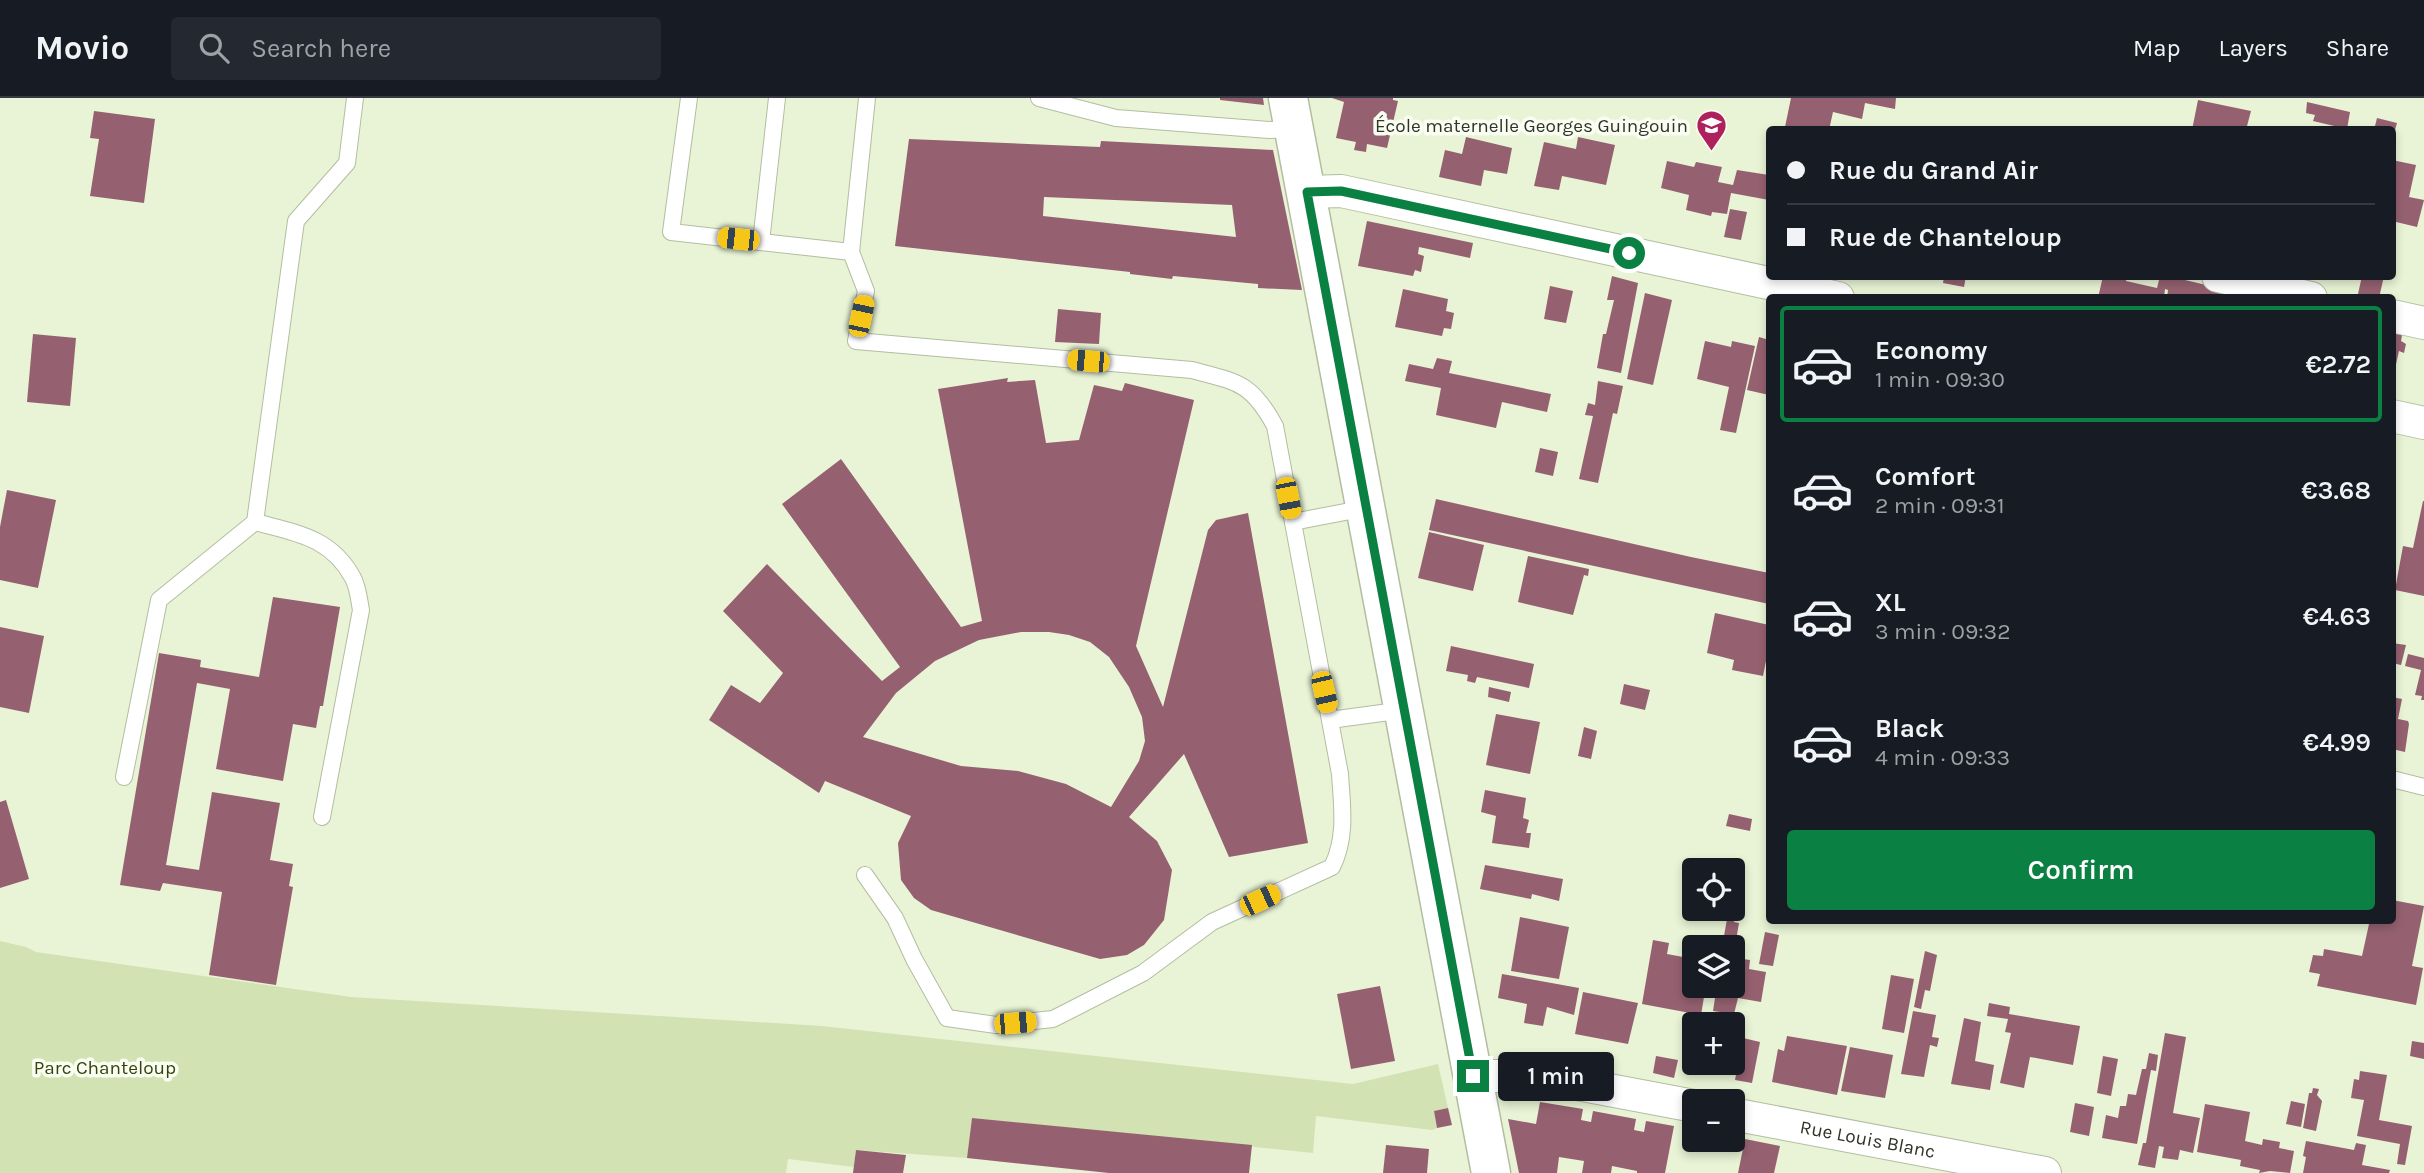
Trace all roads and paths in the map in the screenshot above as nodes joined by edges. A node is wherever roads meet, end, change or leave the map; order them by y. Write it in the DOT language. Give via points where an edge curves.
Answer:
graph roads {
  1 [pos="355,98"];
  2 [pos="689,98"];
  3 [pos="777,98"];
  4 [pos="867,98"];
  5 [pos="1039,98"];
  6 [pos="1291,113"];
  7 [pos="1307,192"];
  8 [pos="761,242"];
  9 [pos="851,252"];
  10 [pos="2235,280"];
  11 [pos="1819,294"];
  12 [pos="2294,294"];
  13 [pos="2396,317"];
  14 [pos="2424,323"];
  15 [pos="2396,417"];
  16 [pos="2424,422"];
  17 [pos="1366,508"];
  18 [pos="255,522"];
  19 [pos="1293,522"];
  20 [pos="1405,710"];
  21 [pos="1330,720"];
  22 [pos="124,777"];
  23 [pos="2396,780"];
  24 [pos="2424,787"];
  25 [pos="322,817"];
  26 [pos="865,875"];
  27 [pos="1473,1076"];
  28 [pos="1682,1105"];
  29 [pos="1745,1116"];
  30 [pos="1491,1173"];
  31 [pos="2045,1173"];
  1 -- 18 [label="lane" via="347,163 296,222"];
  2 -- 8 [label="lane" via="671,232"];
  3 -- 8 [label="lane"];
  4 -- 9 [label="lane"];
  5 -- 6 [label="lane" via="1116,118 1269,130"];
  6 -- 7 [label="street"];
  7 -- 11 [label="street" via="1341,191"];
  7 -- 17 [label="street"];
  8 -- 9 [label="lane"];
  9 -- 19 [label="lane" via="866,291 856,341 1192,370 1239,383 1263,404 1275,426"];
  10 -- 12 [label="street"];
  13 -- 14 [label="street"];
  15 -- 16 [label="street"];
  17 -- 19 [label="lane"];
  17 -- 20 [label="street"];
  18 -- 22 [label="lane" via="159,600"];
  18 -- 25 [label="lane" via="315,539 332,549 355,579 361,610"];
  19 -- 21 [label="lane"];
  20 -- 21 [label="lane"];
  20 -- 27 [label="street"];
  21 -- 26 [label="lane" via="1343,826 1332,867 1212,922 1143,973 1053,1020 996,1025 947,1018 895,918"];
  23 -- 24 [label="lane"];
  27 -- 28 [label="street" via="1535,1076"];
  27 -- 30 [label="street"];
  29 -- 31 [label="street, Rue Louis Blanc"];
}
